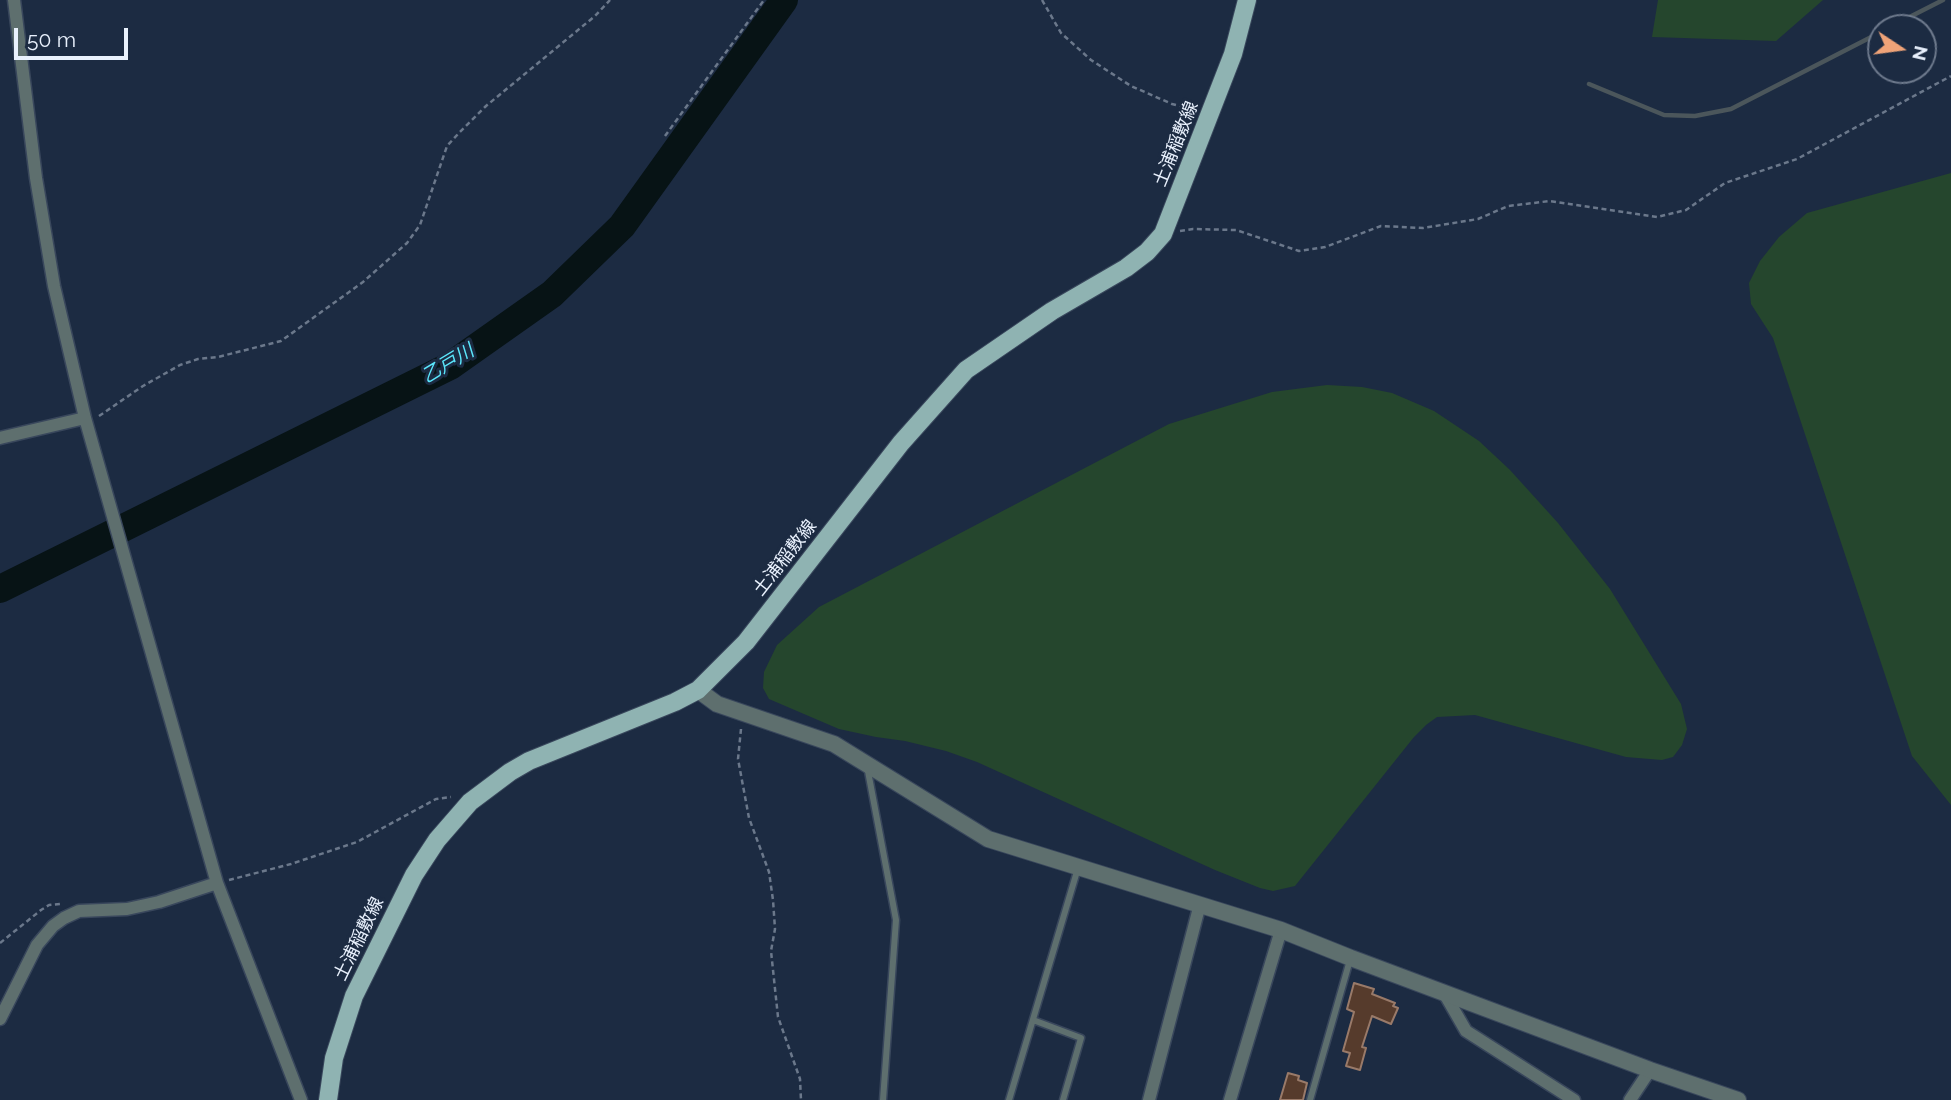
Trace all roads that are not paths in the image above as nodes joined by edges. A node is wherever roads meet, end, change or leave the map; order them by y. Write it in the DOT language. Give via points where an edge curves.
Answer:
graph roads {
  1 [pos="14,0"];
  2 [pos="1247,0"];
  3 [pos="87,421"];
  4 [pos="0,438"];
  5 [pos="698,690"];
  6 [pos="867,765"];
  7 [pos="1079,866"];
  8 [pos="217,883"];
  9 [pos="1200,904"];
  10 [pos="1281,930"];
  11 [pos="1351,958"];
  12 [pos="1443,991"];
  13 [pos="0,1018"];
  14 [pos="1033,1020"];
  15 [pos="1650,1070"];
  16 [pos="301,1100"];
  17 [pos="328,1100"];
  18 [pos="883,1100"];
  19 [pos="1009,1100"];
  20 [pos="1063,1100"];
  21 [pos="1149,1100"];
  22 [pos="1230,1100"];
  23 [pos="1310,1100"];
  24 [pos="1574,1100"];
  25 [pos="1630,1100"];
  26 [pos="1738,1100"];
  1 -- 3 [label="street" via="54,286"];
  2 -- 5 [label="main road, 土浦稲敷線" via="1233,54 1163,234 1126,268 1052,311 966,370 901,443 746,642"];
  3 -- 4 [label="street"];
  3 -- 8 [label="street"];
  5 -- 6 [label="street" via="708,699 834,744"];
  5 -- 17 [label="main road, 土浦稲敷線" via="529,761 470,802 414,876 354,996 334,1058"];
  6 -- 7 [label="street" via="988,839"];
  6 -- 18 [label="lane" via="896,920"];
  7 -- 9 [label="street"];
  7 -- 14 [label="lane"];
  8 -- 13 [label="street" via="159,902 79,911 64,918 37,945"];
  8 -- 16 [label="street"];
  9 -- 10 [label="street"];
  9 -- 21 [label="street"];
  10 -- 11 [label="street"];
  10 -- 22 [label="street"];
  11 -- 12 [label="street"];
  11 -- 23 [label="lane"];
  12 -- 15 [label="street"];
  12 -- 24 [label="street" via="1466,1031"];
  14 -- 19 [label="lane"];
  14 -- 20 [label="lane" via="1081,1038"];
  15 -- 25 [label="street"];
  15 -- 26 [label="street"];
}
